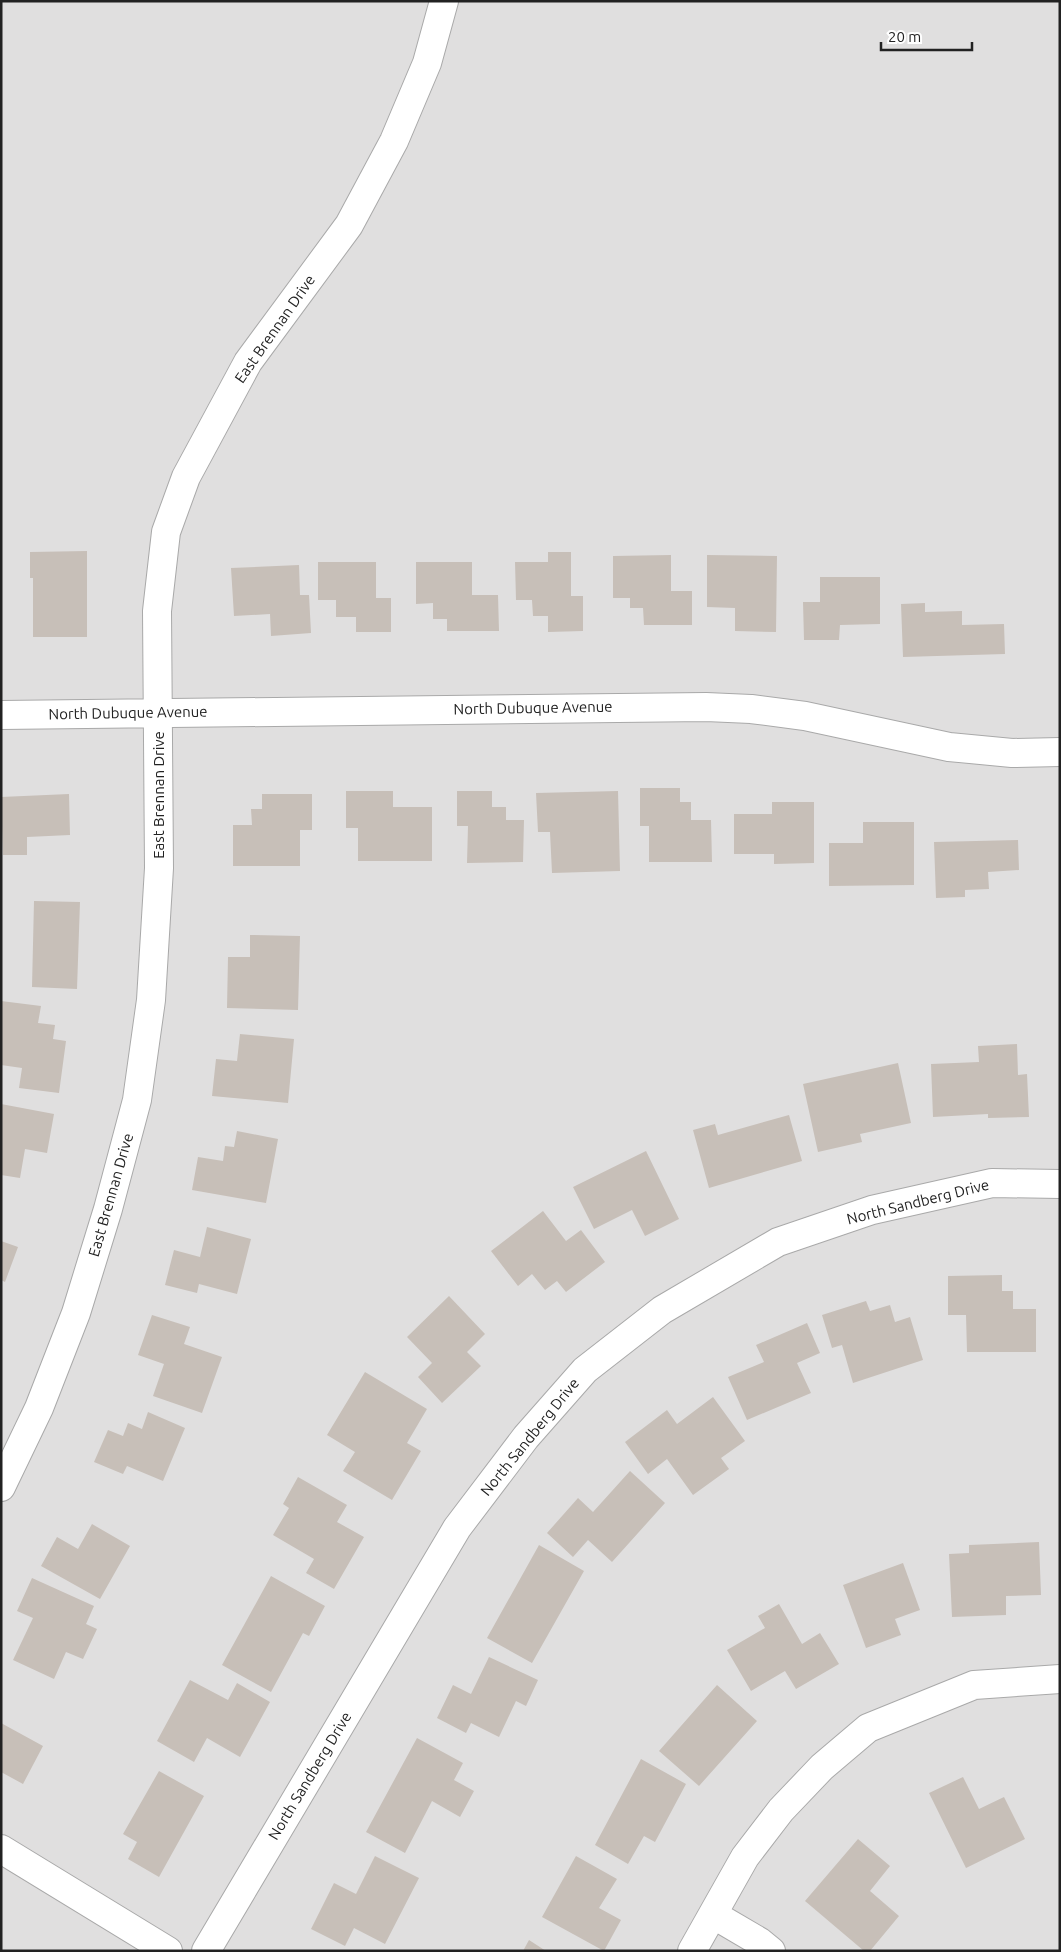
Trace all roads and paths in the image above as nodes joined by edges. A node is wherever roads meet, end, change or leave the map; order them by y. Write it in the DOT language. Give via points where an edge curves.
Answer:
graph roads {
  1 [pos="444,1"];
  2 [pos="158,712"];
  3 [pos="1,715"];
  4 [pos="1060,752"];
  5 [pos="1060,1184"];
  6 [pos="1,1487"];
  7 [pos="1060,1679"];
  8 [pos="1,1849"];
  9 [pos="714,1915"];
  10 [pos="168,1951"];
  11 [pos="206,1951"];
  12 [pos="692,1951"];
  13 [pos="771,1951"];
  1 -- 2 [label="street, East Brennan Drive" via="427,63 394,141 349,225 248,362 186,477 166,532 160,581 157,611"];
  2 -- 3 [label="street, North Dubuque Avenue"];
  2 -- 4 [label="street, North Dubuque Avenue" via="706,707 805,716 949,747 1012,753"];
  2 -- 6 [label="street, East Brennan Drive" via="159,868 151,1000 137,1100 76,1313 38,1408"];
  5 -- 11 [label="street, North Sandberg Drive" via="992,1183 872,1210 778,1242 662,1310 585,1370 526,1437 457,1528"];
  7 -- 9 [label="street" via="974,1685 868,1728 822,1767 781,1810 745,1857"];
  8 -- 10 [label="street"];
  9 -- 12 [label="street"];
  9 -- 13 [label="street"];
}
